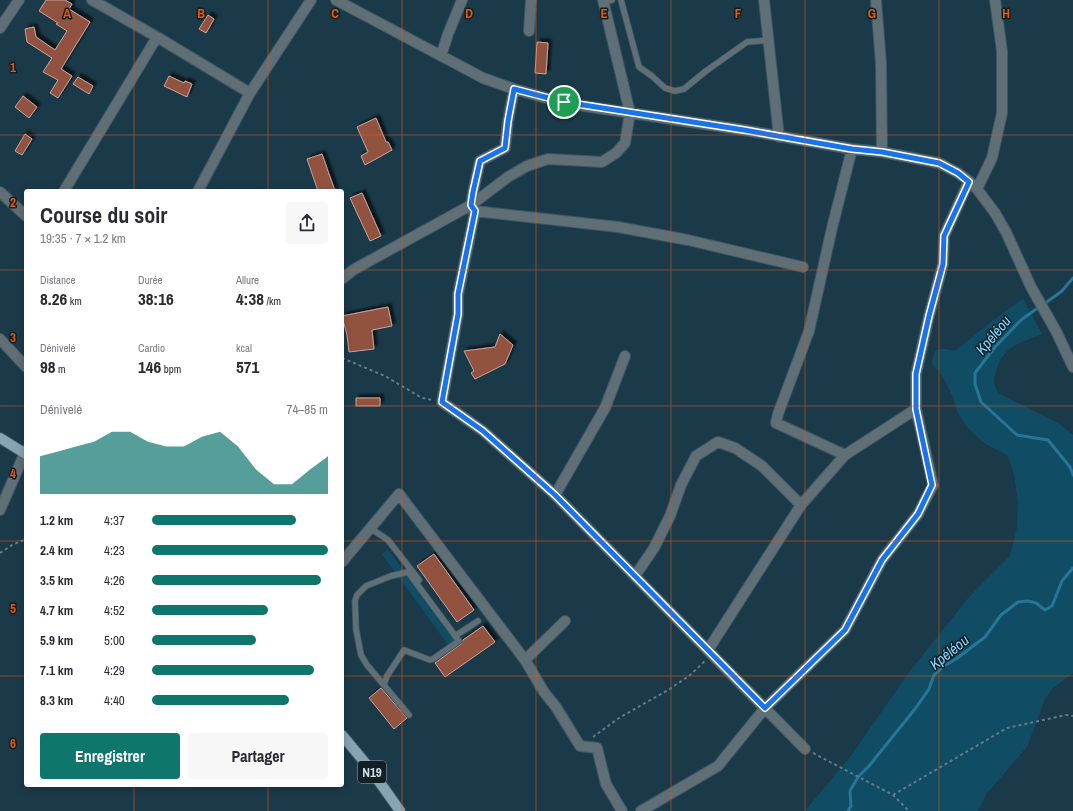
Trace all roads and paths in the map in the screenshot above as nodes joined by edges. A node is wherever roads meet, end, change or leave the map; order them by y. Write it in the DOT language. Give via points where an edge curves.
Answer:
graph roads {
  1 [pos="19,0"];
  2 [pos="92,0"];
  3 [pos="311,0"];
  4 [pos="336,0"];
  5 [pos="462,0"];
  6 [pos="531,0"];
  7 [pos="621,0"];
  8 [pos="764,0"];
  9 [pos="876,0"];
  10 [pos="995,0"];
  11 [pos="606,1"];
  12 [pos="0,28"];
  13 [pos="529,32"];
  14 [pos="157,37"];
  15 [pos="769,40"];
  16 [pos="442,56"];
  17 [pos="514,89"];
  18 [pos="250,93"];
  19 [pos="630,113"];
  20 [pos="779,137"];
  21 [pos="852,149"];
  22 [pos="882,152"];
  23 [pos="969,182"];
  24 [pos="65,189"];
  25 [pos="199,189"];
  26 [pos="977,189"];
  27 [pos="0,192"];
  28 [pos="473,208"];
  29 [pos="24,214"];
  30 [pos="803,267"];
  31 [pos="344,278"];
  32 [pos="0,339"];
  33 [pos="625,356"];
  34 [pos="344,359"];
  35 [pos="24,366"];
  36 [pos="1073,367"];
  37 [pos="442,402"];
  38 [pos="916,409"];
  39 [pos="0,438"];
  40 [pos="24,451"];
  41 [pos="24,455"];
  42 [pos="845,455"];
  43 [pos="555,495"];
  44 [pos="801,505"];
  45 [pos="0,510"];
  46 [pos="370,528"];
  47 [pos="24,540"];
  48 [pos="0,553"];
  49 [pos="344,560"];
  50 [pos="409,570"];
  51 [pos="634,576"];
  52 [pos="419,580"];
  53 [pos="478,621"];
  54 [pos="565,621"];
  55 [pos="455,636"];
  56 [pos="710,652"];
  57 [pos="525,660"];
  58 [pos="384,684"];
  59 [pos="765,708"];
  60 [pos="409,715"];
  61 [pos="1073,716"];
  62 [pos="344,737"];
  63 [pos="580,746"];
  64 [pos="805,749"];
  65 [pos="893,795"];
  66 [pos="400,811"];
  67 [pos="622,811"];
  68 [pos="640,811"];
  69 [pos="908,811"];
  1 -- 12 [label="street"];
  2 -- 14 [label="street"];
  3 -- 18 [label="street"];
  4 -- 16 [label="street"];
  5 -- 16 [label="street"];
  6 -- 13 [label="street"];
  7 -- 15 [label="lane" via="639,67 665,88 675,91 684,89 747,42"];
  8 -- 15 [label="street"];
  9 -- 22 [label="street" via="881,64"];
  10 -- 26 [label="street" via="1002,51 1002,113 992,158"];
  11 -- 19 [label="street"];
  14 -- 18 [label="street"];
  14 -- 24 [label="street"];
  15 -- 20 [label="street"];
  16 -- 17 [label="street" via="483,78"];
  17 -- 19 [label="street" via="564,102"];
  17 -- 28 [label="street" via="505,148 480,161 473,192"];
  18 -- 25 [label="street"];
  19 -- 20 [label="street"];
  19 -- 28 [label="street" via="625,143 610,158 602,162 562,159 540,161 508,177"];
  20 -- 21 [label="street"];
  21 -- 22 [label="street"];
  21 -- 42 [label="street" via="809,331 776,423"];
  22 -- 23 [label="street" via="939,163"];
  23 -- 26 [label="street"];
  23 -- 38 [label="street" via="944,236 943,264 916,374"];
  26 -- 36 [label="street" via="1006,232 1031,287"];
  27 -- 29 [label="street"];
  28 -- 30 [label="street" via="618,227 688,240"];
  28 -- 31 [label="street"];
  28 -- 37 [label="street"];
  32 -- 35 [label="street"];
  33 -- 43 [label="street" via="605,408"];
  34 -- 37 [label="path" via="385,376 422,398"];
  37 -- 43 [label="street" via="483,431"];
  38 -- 42 [label="street"];
  38 -- 59 [label="street" via="932,485 918,514 882,560 845,630"];
  39 -- 40 [label="main road"];
  41 -- 45 [label="street"];
  42 -- 44 [label="street"];
  43 -- 51 [label="street"];
  44 -- 51 [label="street" via="762,466 735,448 718,442 696,456 654,548"];
  44 -- 56 [label="street"];
  46 -- 49 [label="street"];
  46 -- 50 [label="lane" via="388,540"];
  46 -- 57 [label="street" via="399,494"];
  47 -- 48 [label="path"];
  50 -- 52 [label="lane"];
  50 -- 55 [label="lane"];
  50 -- 58 [label="lane" via="366,586 355,601 361,655"];
  51 -- 56 [label="street"];
  53 -- 55 [label="lane"];
  54 -- 57 [label="street"];
  55 -- 58 [label="lane" via="459,641 433,659 426,659 404,650"];
  56 -- 59 [label="street"];
  56 -- 63 [label="path" via="689,676 619,718"];
  57 -- 63 [label="street"];
  58 -- 60 [label="lane"];
  59 -- 64 [label="street"];
  59 -- 68 [label="street" via="718,766"];
  61 -- 65 [label="path" via="1066,715 1008,728"];
  62 -- 66 [label="main road, N19"];
  63 -- 67 [label="street" via="597,748 606,784"];
  64 -- 65 [label="path"];
  65 -- 69 [label="path"];
}
